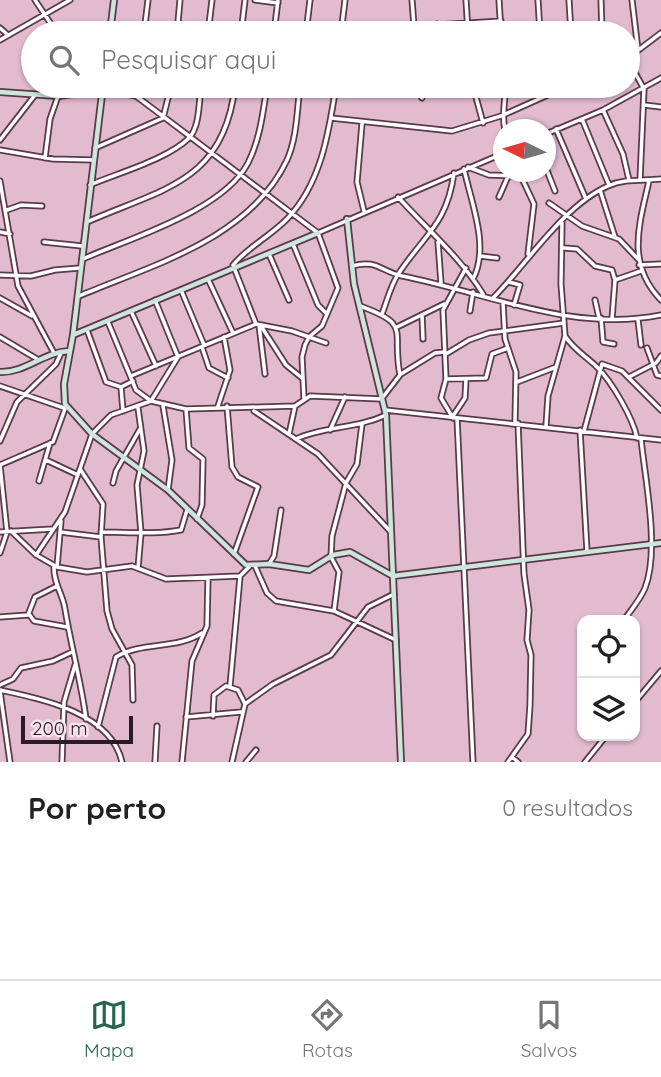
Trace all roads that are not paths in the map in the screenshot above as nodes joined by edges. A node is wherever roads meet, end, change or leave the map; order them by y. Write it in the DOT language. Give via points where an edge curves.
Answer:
graph roads {
  1 [pos="35,0"];
  2 [pos="70,0"];
  3 [pos="114,0"];
  4 [pos="148,0"];
  5 [pos="180,0"];
  6 [pos="212,0"];
  7 [pos="245,0"];
  8 [pos="255,0"];
  9 [pos="310,0"];
  10 [pos="345,0"];
  11 [pos="412,0"];
  12 [pos="466,0"];
  13 [pos="499,0"];
  14 [pos="538,0"];
  15 [pos="569,0"];
  16 [pos="601,0"];
  17 [pos="632,0"];
  18 [pos="278,1"];
  19 [pos="45,15"];
  20 [pos="34,21"];
  21 [pos="49,21"];
  22 [pos="111,21"];
  23 [pos="145,21"];
  24 [pos="178,21"];
  25 [pos="209,21"];
  26 [pos="242,21"];
  27 [pos="276,21"];
  28 [pos="307,21"];
  29 [pos="342,21"];
  30 [pos="414,21"];
  31 [pos="467,21"];
  32 [pos="500,21"];
  33 [pos="539,21"];
  34 [pos="570,21"];
  35 [pos="602,21"];
  36 [pos="635,21"];
  37 [pos="0,28"];
  38 [pos="21,28"];
  39 [pos="661,33"];
  40 [pos="8,35"];
  41 [pos="0,40"];
  42 [pos="640,49"];
  43 [pos="661,78"];
  44 [pos="640,82"];
  45 [pos="644,89"];
  46 [pos="640,91"];
  47 [pos="0,92"];
  48 [pos="21,94"];
  49 [pos="33,98"];
  50 [pos="57,98"];
  51 [pos="102,98"];
  52 [pos="138,98"];
  53 [pos="168,98"];
  54 [pos="198,98"];
  55 [pos="233,98"];
  56 [pos="265,98"];
  57 [pos="298,98"];
  58 [pos="334,98"];
  59 [pos="476,98"];
  60 [pos="506,98"];
  61 [pos="539,98"];
  62 [pos="626,98"];
  63 [pos="506,101"];
  64 [pos="644,106"];
  65 [pos="661,107"];
  66 [pos="512,110"];
  67 [pos="603,110"];
  68 [pos="501,116"];
  69 [pos="163,118"];
  70 [pos="331,118"];
  71 [pos="581,118"];
  72 [pos="502,119"];
  73 [pos="362,123"];
  74 [pos="483,123"];
  75 [pos="556,129"];
  76 [pos="190,137"];
  77 [pos="0,140"];
  78 [pos="96,148"];
  79 [pos="0,150"];
  80 [pos="214,154"];
  81 [pos="493,157"];
  82 [pos="45,158"];
  83 [pos="94,160"];
  84 [pos="466,168"];
  85 [pos="454,173"];
  86 [pos="240,175"];
  87 [pos="493,175"];
  88 [pos="661,179"];
  89 [pos="629,180"];
  90 [pos="640,180"];
  91 [pos="0,181"];
  92 [pos="649,181"];
  93 [pos="506,182"];
  94 [pos="524,182"];
  95 [pos="551,182"];
  96 [pos="90,185"];
  97 [pos="609,186"];
  98 [pos="600,190"];
  99 [pos="555,191"];
  100 [pos="264,193"];
  101 [pos="398,197"];
  102 [pos="499,197"];
  103 [pos="586,199"];
  104 [pos="548,203"];
  105 [pos="42,206"];
  106 [pos="8,210"];
  107 [pos="364,211"];
  108 [pos="292,214"];
  109 [pos="347,219"];
  110 [pos="567,219"];
  111 [pos="85,223"];
  112 [pos="562,223"];
  113 [pos="0,232"];
  114 [pos="318,233"];
  115 [pos="431,233"];
  116 [pos="10,234"];
  117 [pos="615,237"];
  118 [pos="44,242"];
  119 [pos="438,242"];
  120 [pos="292,244"];
  121 [pos="82,246"];
  122 [pos="564,248"];
  123 [pos="268,252"];
  124 [pos="480,256"];
  125 [pos="528,256"];
  126 [pos="497,258"];
  127 [pos="638,259"];
  128 [pos="81,260"];
  129 [pos="661,264"];
  130 [pos="352,266"];
  131 [pos="80,268"];
  132 [pos="233,268"];
  133 [pos="466,268"];
  134 [pos="640,268"];
  135 [pos="0,275"];
  136 [pos="397,275"];
  137 [pos="15,276"];
  138 [pos="208,279"];
  139 [pos="473,279"];
  140 [pos="615,280"];
  141 [pos="509,282"];
  142 [pos="441,283"];
  143 [pos="453,288"];
  144 [pos="181,290"];
  145 [pos="473,292"];
  146 [pos="483,294"];
  147 [pos="77,296"];
  148 [pos="0,298"];
  149 [pos="493,298"];
  150 [pos="155,300"];
  151 [pos="289,300"];
  152 [pos="595,300"];
  153 [pos="661,300"];
  154 [pos="503,303"];
  155 [pos="444,304"];
  156 [pos="358,305"];
  157 [pos="514,305"];
  158 [pos="131,311"];
  159 [pos="470,311"];
  160 [pos="327,314"];
  161 [pos="382,314"];
  162 [pos="422,315"];
  163 [pos="659,316"];
  164 [pos="34,317"];
  165 [pos="564,317"];
  166 [pos="600,318"];
  167 [pos="612,319"];
  168 [pos="638,320"];
  169 [pos="108,322"];
  170 [pos="564,323"];
  171 [pos="661,323"];
  172 [pos="259,325"];
  173 [pos="397,327"];
  174 [pos="87,330"];
  175 [pos="504,331"];
  176 [pos="233,333"];
  177 [pos="73,335"];
  178 [pos="565,336"];
  179 [pos="0,337"];
  180 [pos="224,337"];
  181 [pos="309,337"];
  182 [pos="423,339"];
  183 [pos="326,343"];
  184 [pos="614,344"];
  185 [pos="203,345"];
  186 [pos="641,345"];
  187 [pos="508,348"];
  188 [pos="647,348"];
  189 [pos="69,351"];
  190 [pos="62,352"];
  191 [pos="54,353"];
  192 [pos="445,353"];
  193 [pos="661,356"];
  194 [pos="178,357"];
  195 [pos="37,359"];
  196 [pos="653,365"];
  197 [pos="156,366"];
  198 [pos="557,367"];
  199 [pos="599,368"];
  200 [pos="0,372"];
  201 [pos="265,374"];
  202 [pos="400,375"];
  203 [pos="661,376"];
  204 [pos="629,377"];
  205 [pos="228,378"];
  206 [pos="302,378"];
  207 [pos="132,379"];
  208 [pos="446,379"];
  209 [pos="466,379"];
  210 [pos="517,382"];
  211 [pos="0,386"];
  212 [pos="121,387"];
  213 [pos="23,393"];
  214 [pos="345,397"];
  215 [pos="304,398"];
  216 [pos="383,398"];
  217 [pos="151,401"];
  218 [pos="163,406"];
  219 [pos="218,406"];
  220 [pos="227,406"];
  221 [pos="65,407"];
  222 [pos="295,407"];
  223 [pos="138,408"];
  224 [pos="186,409"];
  225 [pos="253,409"];
  226 [pos="661,410"];
  227 [pos="123,411"];
  228 [pos="385,412"];
  229 [pos="454,417"];
  230 [pos="517,423"];
  231 [pos="362,424"];
  232 [pos="546,426"];
  233 [pos="141,427"];
  234 [pos="330,430"];
  235 [pos="582,430"];
  236 [pos="92,434"];
  237 [pos="289,435"];
  238 [pos="639,438"];
  239 [pos="296,439"];
  240 [pos="661,440"];
  241 [pos="0,441"];
  242 [pos="50,443"];
  243 [pos="122,459"];
  244 [pos="46,460"];
  245 [pos="0,465"];
  246 [pos="80,469"];
  247 [pos="140,472"];
  248 [pos="78,475"];
  249 [pos="39,481"];
  250 [pos="113,483"];
  251 [pos="346,483"];
  252 [pos="168,490"];
  253 [pos="187,510"];
  254 [pos="281,510"];
  255 [pos="197,519"];
  256 [pos="61,521"];
  257 [pos="53,529"];
  258 [pos="390,531"];
  259 [pos="0,532"];
  260 [pos="9,532"];
  261 [pos="60,532"];
  262 [pos="141,533"];
  263 [pos="101,535"];
  264 [pos="661,542"];
  265 [pos="650,543"];
  266 [pos="587,551"];
  267 [pos="0,553"];
  268 [pos="234,554"];
  269 [pos="36,555"];
  270 [pos="331,556"];
  271 [pos="524,560"];
  272 [pos="269,564"];
  273 [pos="252,566"];
  274 [pos="56,567"];
  275 [pos="138,568"];
  276 [pos="463,568"];
  277 [pos="103,570"];
  278 [pos="240,576"];
  279 [pos="393,576"];
  280 [pos="208,578"];
  281 [pos="57,586"];
  282 [pos="394,594"];
  283 [pos="334,611"];
  284 [pos="29,614"];
  285 [pos="627,615"];
  286 [pos="0,617"];
  287 [pos="356,619"];
  288 [pos="67,627"];
  289 [pos="204,632"];
  290 [pos="396,640"];
  291 [pos="72,652"];
  292 [pos="126,653"];
  293 [pos="75,665"];
  294 [pos="661,671"];
  295 [pos="230,686"];
  296 [pos="0,688"];
  297 [pos="640,696"];
  298 [pos="133,700"];
  299 [pos="245,705"];
  300 [pos="64,708"];
  301 [pos="241,712"];
  302 [pos="213,716"];
  303 [pos="186,717"];
  304 [pos="86,719"];
  305 [pos="157,726"];
  306 [pos="98,727"];
  307 [pos="602,741"];
  308 [pos="256,750"];
  309 [pos="512,757"];
  310 [pos="10,762"];
  311 [pos="62,762"];
  312 [pos="122,762"];
  313 [pos="155,762"];
  314 [pos="182,762"];
  315 [pos="232,762"];
  316 [pos="246,762"];
  317 [pos="401,762"];
  318 [pos="473,762"];
  319 [pos="508,762"];
  320 [pos="518,762"];
  321 [pos="585,762"];
  1 -- 19 [label="street"];
  2 -- 19 [label="street"];
  3 -- 22 [label="street"];
  4 -- 23 [label="street"];
  5 -- 24 [label="street"];
  6 -- 25 [label="street"];
  7 -- 26 [label="street"];
  8 -- 18 [label="street"];
  9 -- 28 [label="street"];
  10 -- 29 [label="street"];
  11 -- 30 [label="street"];
  12 -- 31 [label="street"];
  13 -- 32 [label="street"];
  14 -- 33 [label="street"];
  15 -- 34 [label="street"];
  16 -- 35 [label="street"];
  17 -- 36 [label="street"];
  18 -- 27 [label="street"];
  19 -- 20 [label="street"];
  19 -- 21 [label="street"];
  37 -- 40 [label="street"];
  38 -- 40 [label="street"];
  39 -- 42 [label="street"];
  40 -- 41 [label="street"];
  43 -- 45 [label="street"];
  44 -- 45 [label="street"];
  45 -- 46 [label="street"];
  45 -- 64 [label="street"];
  47 -- 48 [label="street"];
  49 -- 77 [label="street"];
  50 -- 82 [label="street"];
  51 -- 78 [label="street"];
  52 -- 69 [label="street"];
  53 -- 69 [label="street"];
  54 -- 76 [label="street"];
  55 -- 80 [label="street" via="226,130"];
  56 -- 86 [label="street" via="258,139"];
  57 -- 100 [label="street" via="287,159"];
  58 -- 70 [label="street"];
  59 -- 74 [label="street"];
  60 -- 63 [label="street"];
  61 -- 66 [label="street"];
  62 -- 67 [label="street"];
  63 -- 66 [label="street"];
  63 -- 68 [label="street"];
  64 -- 65 [label="street"];
  64 -- 90 [label="street"];
  66 -- 68 [label="street"];
  67 -- 71 [label="street"];
  67 -- 89 [label="street"];
  68 -- 72 [label="street"];
  68 -- 74 [label="street"];
  69 -- 76 [label="street"];
  69 -- 78 [label="street"];
  70 -- 73 [label="street"];
  70 -- 108 [label="street" via="325,150"];
  71 -- 75 [label="street"];
  71 -- 97 [label="street"];
  73 -- 74 [label="street" via="452,131"];
  73 -- 107 [label="street" via="357,182"];
  75 -- 103 [label="street"];
  76 -- 80 [label="street"];
  76 -- 96 [label="street" via="163,154"];
  78 -- 83 [label="street"];
  79 -- 82 [label="street"];
  80 -- 86 [label="street"];
  80 -- 111 [label="street" via="181,181"];
  81 -- 84 [label="street"];
  82 -- 83 [label="street"];
  83 -- 96 [label="street"];
  84 -- 85 [label="street"];
  84 -- 87 [label="street"];
  84 -- 124 [label="street"];
  85 -- 101 [label="street"];
  85 -- 115 [label="street" via="448,205"];
  86 -- 100 [label="street"];
  86 -- 128 [label="street" via="194,210"];
  88 -- 92 [label="street"];
  89 -- 90 [label="street"];
  89 -- 97 [label="street"];
  90 -- 92 [label="street"];
  91 -- 106 [label="street"];
  92 -- 127 [label="street"];
  93 -- 102 [label="street"];
  94 -- 125 [label="street" via="534,204"];
  95 -- 99 [label="street"];
  96 -- 111 [label="street"];
  97 -- 98 [label="street"];
  98 -- 103 [label="street"];
  98 -- 117 [label="street"];
  100 -- 108 [label="street"];
  100 -- 147 [label="street" via="229,227 200,244"];
  101 -- 107 [label="street"];
  101 -- 115 [label="street"];
  103 -- 110 [label="street"];
  104 -- 110 [label="street"];
  105 -- 106 [label="street"];
  106 -- 116 [label="street"];
  107 -- 109 [label="street"];
  108 -- 114 [label="street"];
  108 -- 132 [label="street"];
  109 -- 114 [label="street"];
  109 -- 130 [label="street"];
  110 -- 112 [label="street"];
  110 -- 117 [label="street"];
  111 -- 121 [label="street"];
  112 -- 122 [label="street"];
  112 -- 125 [label="street"];
  113 -- 116 [label="street"];
  114 -- 120 [label="street"];
  114 -- 160 [label="street" via="338,284"];
  115 -- 119 [label="street"];
  115 -- 136 [label="street"];
  116 -- 137 [label="street"];
  117 -- 127 [label="street"];
  118 -- 121 [label="street"];
  119 -- 133 [label="street"];
  119 -- 142 [label="street"];
  120 -- 123 [label="street"];
  120 -- 160 [label="street" via="318,304"];
  121 -- 128 [label="street"];
  122 -- 140 [label="street" via="583,251 595,266 612,270"];
  122 -- 165 [label="street"];
  123 -- 132 [label="street"];
  123 -- 151 [label="street"];
  124 -- 126 [label="street"];
  124 -- 139 [label="street"];
  125 -- 141 [label="street"];
  127 -- 134 [label="street"];
  128 -- 131 [label="street"];
  129 -- 134 [label="street"];
  130 -- 136 [label="street" via="369,262"];
  130 -- 156 [label="street"];
  131 -- 137 [label="street"];
  131 -- 147 [label="street"];
  132 -- 138 [label="street"];
  132 -- 172 [label="street"];
  133 -- 139 [label="street"];
  133 -- 143 [label="street"];
  134 -- 140 [label="street"];
  134 -- 153 [label="street"];
  135 -- 137 [label="street"];
  136 -- 142 [label="street"];
  136 -- 161 [label="street"];
  137 -- 164 [label="street"];
  138 -- 144 [label="street"];
  138 -- 176 [label="street"];
  139 -- 146 [label="street"];
  140 -- 167 [label="street"];
  141 -- 149 [label="street"];
  141 -- 157 [label="street" via="520,285"];
  142 -- 143 [label="street"];
  143 -- 145 [label="street"];
  143 -- 155 [label="street"];
  144 -- 150 [label="street"];
  144 -- 185 [label="street"];
  145 -- 146 [label="street"];
  145 -- 159 [label="street"];
  146 -- 149 [label="street"];
  147 -- 177 [label="street"];
  148 -- 164 [label="street"];
  149 -- 154 [label="street"];
  150 -- 158 [label="street"];
  150 -- 194 [label="street"];
  152 -- 166 [label="street"];
  154 -- 157 [label="street"];
  154 -- 175 [label="street"];
  155 -- 162 [label="street"];
  155 -- 192 [label="street"];
  156 -- 161 [label="street"];
  156 -- 216 [label="street"];
  157 -- 165 [label="street"];
  158 -- 169 [label="street"];
  158 -- 197 [label="street"];
  160 -- 181 [label="street"];
  161 -- 173 [label="street"];
  162 -- 173 [label="street"];
  162 -- 182 [label="street"];
  163 -- 168 [label="street"];
  163 -- 171 [label="street"];
  164 -- 191 [label="street"];
  165 -- 166 [label="street"];
  165 -- 170 [label="street"];
  166 -- 167 [label="street"];
  166 -- 184 [label="street" via="603,342"];
  167 -- 168 [label="street"];
  168 -- 186 [label="street"];
  169 -- 174 [label="street"];
  169 -- 207 [label="street"];
  170 -- 175 [label="street"];
  170 -- 178 [label="street"];
  172 -- 176 [label="street"];
  172 -- 181 [label="street"];
  172 -- 201 [label="street"];
  172 -- 206 [label="street" via="286,365"];
  173 -- 202 [label="street"];
  174 -- 177 [label="street"];
  174 -- 212 [label="street" via="106,382"];
  175 -- 187 [label="street"];
  175 -- 192 [label="street" via="469,340"];
  176 -- 180 [label="street"];
  177 -- 189 [label="street"];
  178 -- 198 [label="street"];
  178 -- 199 [label="street"];
  179 -- 195 [label="street"];
  180 -- 185 [label="street"];
  180 -- 205 [label="street"];
  181 -- 183 [label="street"];
  181 -- 206 [label="street" via="302,357"];
  185 -- 194 [label="street"];
  185 -- 205 [label="street" via="209,368"];
  187 -- 209 [label="street" via="492,354 486,378"];
  187 -- 210 [label="street"];
  188 -- 196 [label="street"];
  189 -- 190 [label="street"];
  189 -- 221 [label="street"];
  190 -- 191 [label="street"];
  190 -- 213 [label="street" via="56,364"];
  191 -- 195 [label="street"];
  192 -- 202 [label="street" via="435,353"];
  192 -- 208 [label="street"];
  193 -- 196 [label="street"];
  194 -- 197 [label="street"];
  194 -- 217 [label="street"];
  195 -- 200 [label="street" via="14,371"];
  196 -- 203 [label="street"];
  196 -- 204 [label="street"];
  197 -- 207 [label="street"];
  198 -- 210 [label="street"];
  198 -- 232 [label="street" via="548,396"];
  199 -- 204 [label="street" via="604,364"];
  199 -- 235 [label="street"];
  199 -- 238 [label="street" via="634,422"];
  202 -- 216 [label="street"];
  204 -- 226 [label="street"];
  205 -- 219 [label="street"];
  206 -- 215 [label="street"];
  207 -- 212 [label="street"];
  207 -- 217 [label="street" via="140,394"];
  208 -- 209 [label="street"];
  208 -- 229 [label="street" via="440,398"];
  209 -- 229 [label="street" via="465,398"];
  210 -- 230 [label="street"];
  211 -- 213 [label="street"];
  212 -- 227 [label="street"];
  213 -- 221 [label="street"];
  213 -- 241 [label="street"];
  214 -- 215 [label="street"];
  214 -- 216 [label="street"];
  214 -- 234 [label="street"];
  215 -- 222 [label="street"];
  216 -- 228 [label="street"];
  217 -- 218 [label="street"];
  217 -- 223 [label="street"];
  218 -- 224 [label="street"];
  218 -- 252 [label="street" via="172,460"];
  219 -- 220 [label="street"];
  219 -- 224 [label="street"];
  220 -- 225 [label="street"];
  220 -- 268 [label="street" via="232,467 238,477 258,487"];
  221 -- 236 [label="street"];
  221 -- 242 [label="street"];
  222 -- 225 [label="street"];
  222 -- 237 [label="street"];
  223 -- 227 [label="street"];
  223 -- 233 [label="street"];
  224 -- 255 [label="street" via="189,448 203,459 202,505"];
  225 -- 237 [label="street"];
  227 -- 236 [label="street" via="107,417"];
  228 -- 229 [label="street"];
  228 -- 231 [label="street"];
  228 -- 258 [label="street"];
  229 -- 230 [label="street"];
  229 -- 276 [label="street"];
  230 -- 232 [label="street"];
  230 -- 271 [label="street"];
  231 -- 234 [label="street"];
  231 -- 251 [label="street" via="357,464"];
  232 -- 235 [label="street"];
  233 -- 243 [label="street"];
  233 -- 247 [label="street" via="144,452"];
  234 -- 239 [label="street"];
  235 -- 238 [label="street"];
  235 -- 266 [label="street"];
  236 -- 243 [label="street"];
  236 -- 246 [label="street"];
  237 -- 239 [label="street"];
  238 -- 240 [label="street"];
  238 -- 265 [label="street"];
  239 -- 251 [label="street"];
  242 -- 244 [label="street"];
  242 -- 245 [label="street"];
  243 -- 247 [label="street"];
  243 -- 250 [label="street"];
  244 -- 248 [label="street"];
  244 -- 249 [label="street"];
  245 -- 260 [label="street"];
  246 -- 248 [label="street"];
  246 -- 263 [label="street" via="103,504"];
  247 -- 252 [label="street"];
  247 -- 262 [label="street"];
  248 -- 256 [label="street"];
  251 -- 258 [label="street"];
  251 -- 270 [label="street"];
  252 -- 253 [label="street"];
  253 -- 255 [label="street"];
  253 -- 262 [label="street" via="181,530"];
  254 -- 272 [label="street"];
  255 -- 268 [label="street"];
  256 -- 257 [label="street"];
  256 -- 261 [label="street"];
  257 -- 260 [label="street"];
  257 -- 269 [label="street"];
  258 -- 279 [label="street"];
  259 -- 260 [label="street"];
  260 -- 267 [label="street"];
  260 -- 269 [label="street"];
  261 -- 263 [label="street"];
  261 -- 274 [label="street"];
  262 -- 263 [label="street" via="118,530"];
  262 -- 275 [label="street"];
  263 -- 277 [label="street"];
  264 -- 265 [label="street"];
  265 -- 266 [label="street"];
  265 -- 285 [label="street" via="645,589"];
  266 -- 271 [label="street"];
  268 -- 273 [label="street"];
  269 -- 274 [label="street"];
  270 -- 272 [label="street" via="309,570"];
  270 -- 279 [label="street" via="359,555"];
  270 -- 283 [label="street" via="339,572"];
  271 -- 276 [label="street"];
  271 -- 309 [label="street" via="531,655 529,728"];
  272 -- 273 [label="street"];
  273 -- 278 [label="street"];
  273 -- 283 [label="street" via="276,601"];
  274 -- 277 [label="street"];
  274 -- 281 [label="street"];
  275 -- 277 [label="street"];
  275 -- 280 [label="street" via="166,579"];
  276 -- 279 [label="street"];
  276 -- 318 [label="street"];
  277 -- 292 [label="street" via="110,623"];
  278 -- 280 [label="street"];
  278 -- 295 [label="street"];
  279 -- 282 [label="street"];
  280 -- 289 [label="street"];
  281 -- 284 [label="street" via="35,597"];
  281 -- 288 [label="street"];
  282 -- 287 [label="street" via="372,603"];
  282 -- 290 [label="street"];
  283 -- 287 [label="street"];
  284 -- 286 [label="street"];
  284 -- 288 [label="street" via="34,621"];
  287 -- 290 [label="street"];
  287 -- 299 [label="street" via="331,655 273,684"];
  288 -- 291 [label="street"];
  289 -- 292 [label="street" via="168,646"];
  289 -- 303 [label="street" via="192,661"];
  290 -- 317 [label="street"];
  291 -- 293 [label="street"];
  291 -- 296 [label="street" via="20,668"];
  292 -- 298 [label="street" via="132,665"];
  292 -- 306 [label="street" via="116,657"];
  293 -- 300 [label="street"];
  293 -- 304 [label="street"];
  294 -- 297 [label="street"];
  295 -- 299 [label="street" via="239,690"];
  295 -- 302 [label="street" via="214,695"];
  296 -- 300 [label="street"];
  296 -- 310 [label="street"];
  299 -- 301 [label="street"];
  300 -- 304 [label="street"];
  300 -- 311 [label="street"];
  301 -- 302 [label="street"];
  301 -- 315 [label="street"];
  302 -- 303 [label="street"];
  303 -- 314 [label="street"];
  304 -- 306 [label="street"];
  305 -- 313 [label="street"];
  306 -- 312 [label="street" via="115,743"];
  307 -- 321 [label="street"];
  308 -- 316 [label="street"];
  309 -- 319 [label="street"];
  309 -- 320 [label="street"];
}
